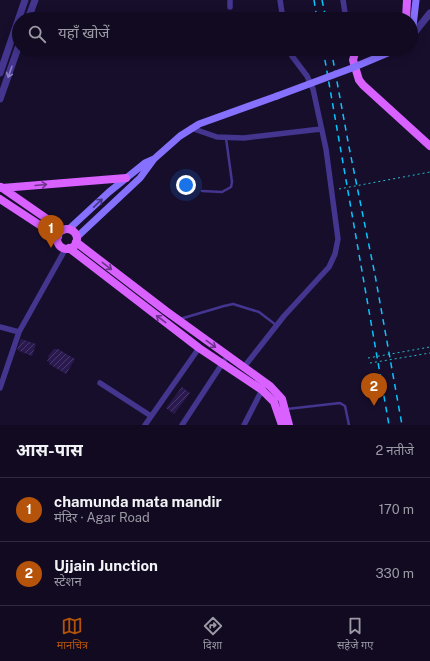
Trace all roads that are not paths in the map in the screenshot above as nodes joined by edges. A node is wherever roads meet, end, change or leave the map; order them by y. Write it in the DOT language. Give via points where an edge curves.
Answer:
graph roads {
  1 [pos="25,0"];
  2 [pos="35,0"];
  3 [pos="230,0"];
  4 [pos="280,0"];
  5 [pos="343,0"];
  6 [pos="407,0"];
  7 [pos="416,0"];
  8 [pos="230,7"];
  9 [pos="21,12"];
  10 [pos="31,12"];
  11 [pos="283,12"];
  12 [pos="345,12"];
  13 [pos="406,12"];
  14 [pos="415,12"];
  15 [pos="430,13"];
  16 [pos="418,28"];
  17 [pos="12,37"];
  18 [pos="10,43"];
  19 [pos="15,56"];
  20 [pos="292,56"];
  21 [pos="353,56"];
  22 [pos="379,56"];
  23 [pos="0,73"];
  24 [pos="0,99"];
  25 [pos="191,128"];
  26 [pos="321,129"];
  27 [pos="226,138"];
  28 [pos="430,146"];
  29 [pos="154,159"];
  30 [pos="126,178"];
  31 [pos="1,187"];
  32 [pos="202,191"];
  33 [pos="0,199"];
  34 [pos="66,230"];
  35 [pos="58,237"];
  36 [pos="76,240"];
  37 [pos="67,248"];
  38 [pos="178,320"];
  39 [pos="276,326"];
  40 [pos="0,327"];
  41 [pos="19,332"];
  42 [pos="199,348"];
  43 [pos="227,355"];
  44 [pos="223,363"];
  45 [pos="244,367"];
  46 [pos="100,383"];
  47 [pos="0,388"];
  48 [pos="262,390"];
  49 [pos="282,410"];
  50 [pos="151,416"];
  51 [pos="145,425"];
  52 [pos="182,425"];
  53 [pos="244,425"];
  54 [pos="282,425"];
  55 [pos="289,425"];
  56 [pos="349,425"];
  1 -- 9 [label="street"];
  2 -- 10 [label="street"];
  3 -- 8 [label="street"];
  4 -- 11 [label="street"];
  5 -- 12 [label="street"];
  6 -- 13 [label="main road"];
  7 -- 14 [label="main road"];
  15 -- 16 [label="street"];
  17 -- 18 [label="street"];
  18 -- 23 [label="street"];
  19 -- 24 [label="street, one-way"];
  20 -- 26 [label="street" via="313,88"];
  21 -- 28 [label="main road" via="359,80"];
  22 -- 25 [label="main road, bridge"];
  25 -- 27 [label="street"];
  25 -- 29 [label="main road"];
  26 -- 27 [label="street"];
  26 -- 39 [label="street" via="338,239 336,254 329,267"];
  27 -- 32 [label="lane" via="231,187 222,192"];
  29 -- 30 [label="main road" via="145,162"];
  29 -- 36 [label="main road" via="140,178"];
  31 -- 30 [label="main road, one-way"];
  34 -- 30 [label="main road, one-way"];
  31 -- 34 [label="main road"];
  33 -- 35 [label="main road"];
  34 -- 35 [label="main road"];
  34 -- 36 [label="main road" via="75,233"];
  35 -- 37 [label="main road" via="59,243"];
  36 -- 37 [label="main road" via="72,247"];
  36 -- 38 [label="main road, one-way"];
  37 -- 41 [label="street"];
  42 -- 37 [label="main road, one-way"];
  38 -- 39 [label="lane" via="233,304 259,312"];
  38 -- 43 [label="main road, one-way"];
  39 -- 45 [label="street"];
  40 -- 41 [label="street"];
  41 -- 47 [label="street"];
  42 -- 44 [label="main road"];
  42 -- 50 [label="street"];
  43 -- 44 [label="street"];
  43 -- 45 [label="main road"];
  44 -- 48 [label="main road"];
  44 -- 52 [label="street"];
  45 -- 49 [label="main road" via="275,390 282,399"];
  46 -- 50 [label="street"];
  48 -- 49 [label="main road"];
  48 -- 53 [label="street"];
  49 -- 54 [label="main road"];
  49 -- 55 [label="main road"];
  49 -- 56 [label="lane" via="340,402 345,406"];
  50 -- 51 [label="street"];
}
